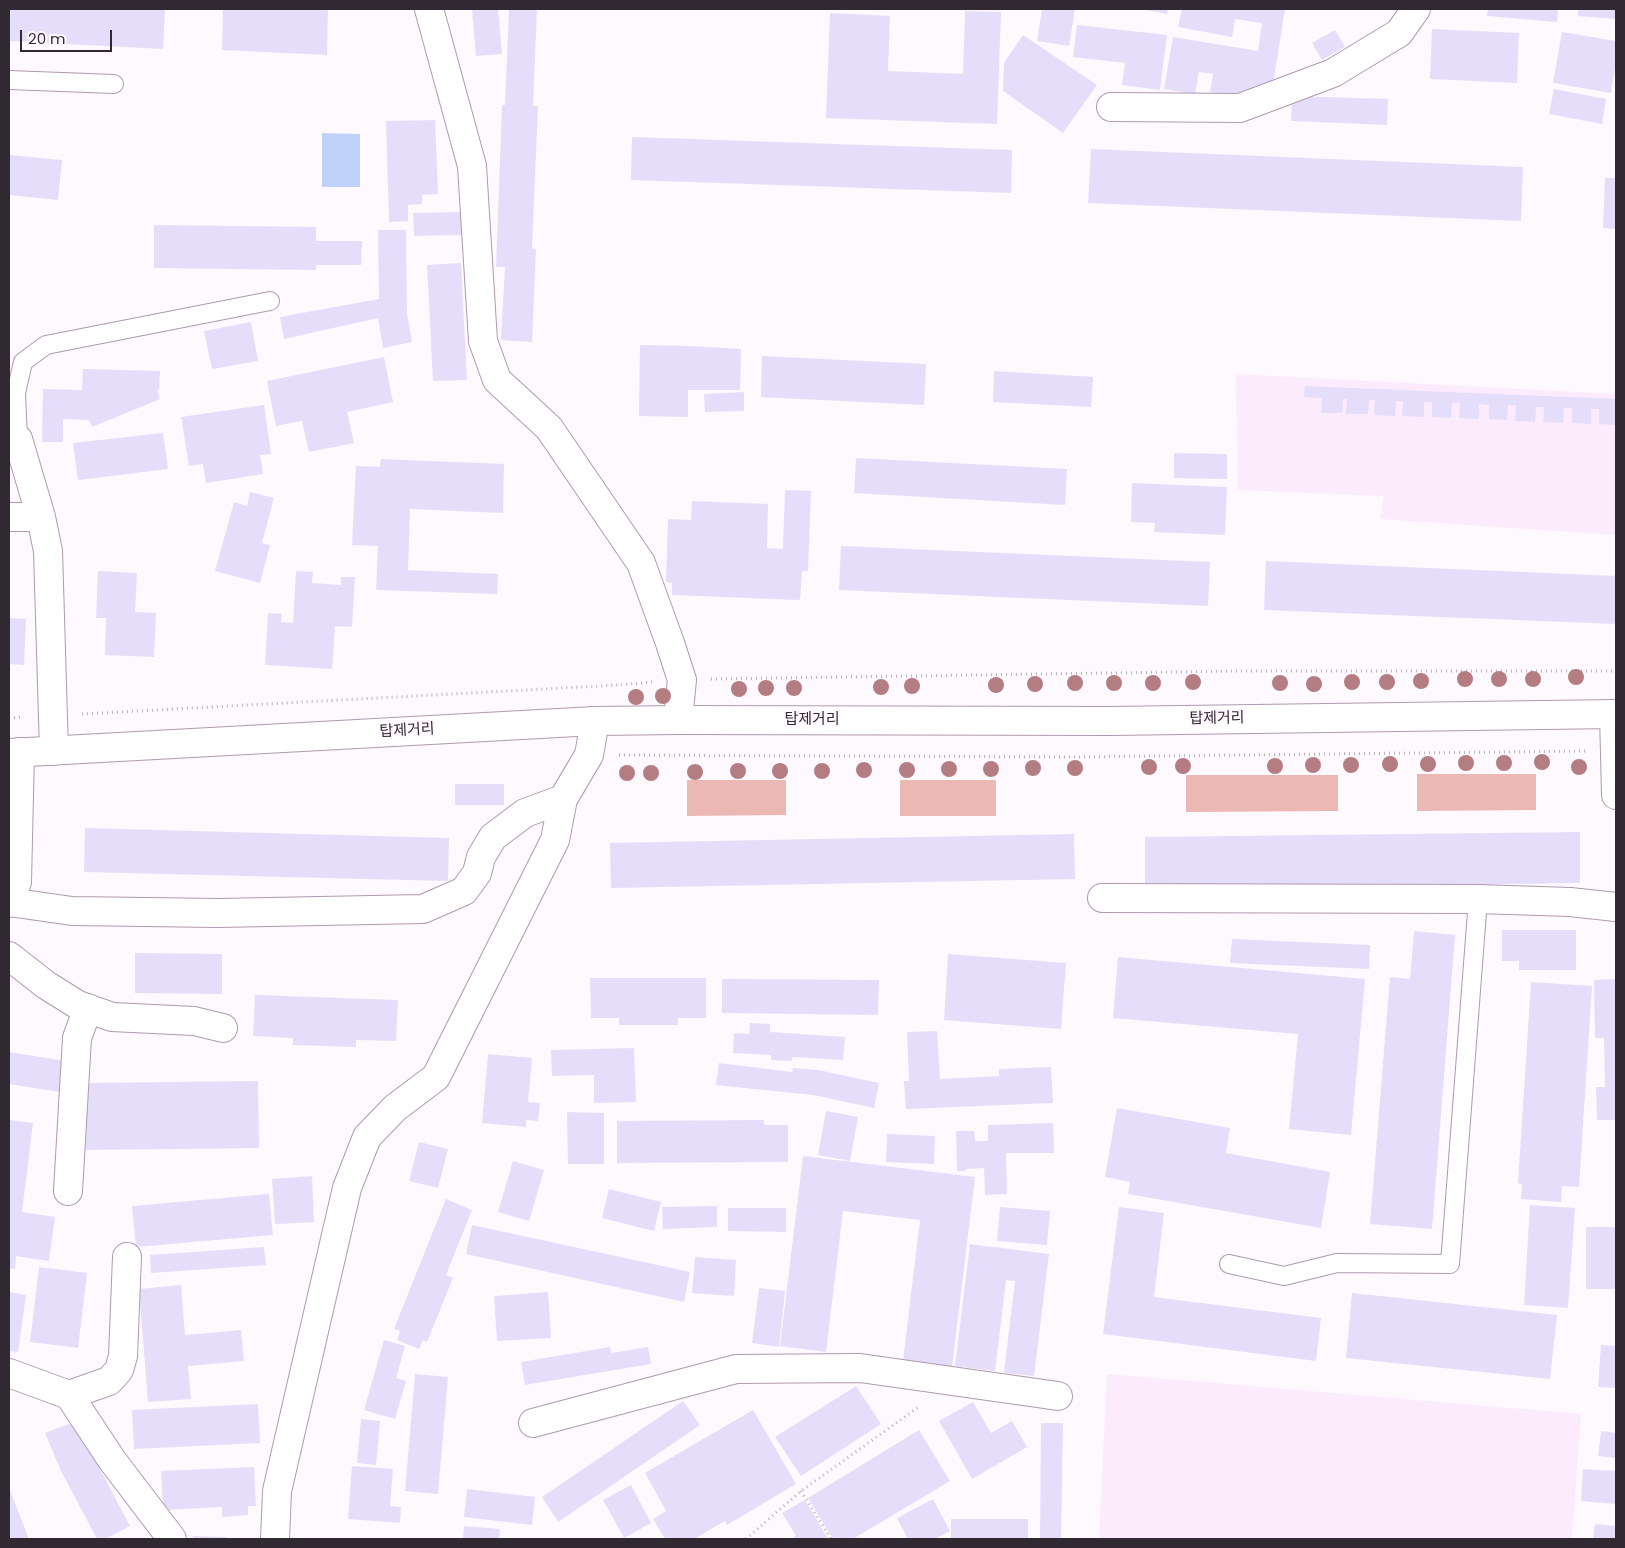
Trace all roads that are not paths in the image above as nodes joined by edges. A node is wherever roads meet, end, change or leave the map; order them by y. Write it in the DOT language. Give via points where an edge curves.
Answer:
graph roads {
  1 [pos="429,9"];
  2 [pos="1416,9"];
  3 [pos="9,80"];
  4 [pos="114,84"];
  5 [pos="1111,107"];
  6 [pos="270,301"];
  7 [pos="18,439"];
  8 [pos="9,517"];
  9 [pos="41,518"];
  10 [pos="1615,714"];
  11 [pos="678,720"];
  12 [pos="595,721"];
  13 [pos="54,750"];
  14 [pos="14,753"];
  15 [pos="1616,795"];
  16 [pos="563,799"];
  17 [pos="1102,898"];
  18 [pos="1478,899"];
  19 [pos="9,902"];
  20 [pos="1616,907"];
  21 [pos="9,956"];
  22 [pos="88,1008"];
  23 [pos="223,1028"];
  24 [pos="68,1191"];
  25 [pos="127,1256"];
  26 [pos="1229,1264"];
  27 [pos="9,1374"];
  28 [pos="69,1395"];
  29 [pos="1058,1396"];
  30 [pos="533,1424"];
  31 [pos="172,1539"];
  32 [pos="275,1539"];
  1 -- 11 [label="street" via="472,166 483,341 497,380 549,428 641,563 682,680"];
  2 -- 5 [label="street" via="1399,33 1333,74 1240,108"];
  3 -- 4 [label="lane"];
  6 -- 7 [label="lane" via="46,345 23,362 16,393"];
  7 -- 9 [label="street"];
  8 -- 9 [label="street"];
  9 -- 13 [label="street" via="48,551"];
  10 -- 11 [label="street, 탑제거리" via="1110,720"];
  10 -- 15 [label="street"];
  11 -- 12 [label="street, 탑제거리"];
  12 -- 13 [label="street, 탑제거리"];
  12 -- 16 [label="street" via="589,755"];
  13 -- 14 [label="street, 탑제거리"];
  14 -- 19 [label="street" via="17,882"];
  16 -- 19 [label="street" via="525,813 493,837 481,856 477,874 464,891 423,909 218,913 72,911"];
  16 -- 32 [label="street" via="554,840 436,1077 395,1108 367,1137 347,1188 279,1481"];
  17 -- 18 [label="street"];
  18 -- 20 [label="street"];
  18 -- 26 [label="lane" via="1450,1264 1337,1263 1284,1276"];
  21 -- 22 [label="street" via="54,990"];
  22 -- 23 [label="street" via="112,1017 194,1021"];
  22 -- 24 [label="street" via="76,1038"];
  25 -- 28 [label="street" via="123,1356 119,1370 109,1381"];
  27 -- 28 [label="street"];
  28 -- 31 [label="street" via="112,1460"];
  29 -- 30 [label="street" via="860,1368 736,1369"];
}
